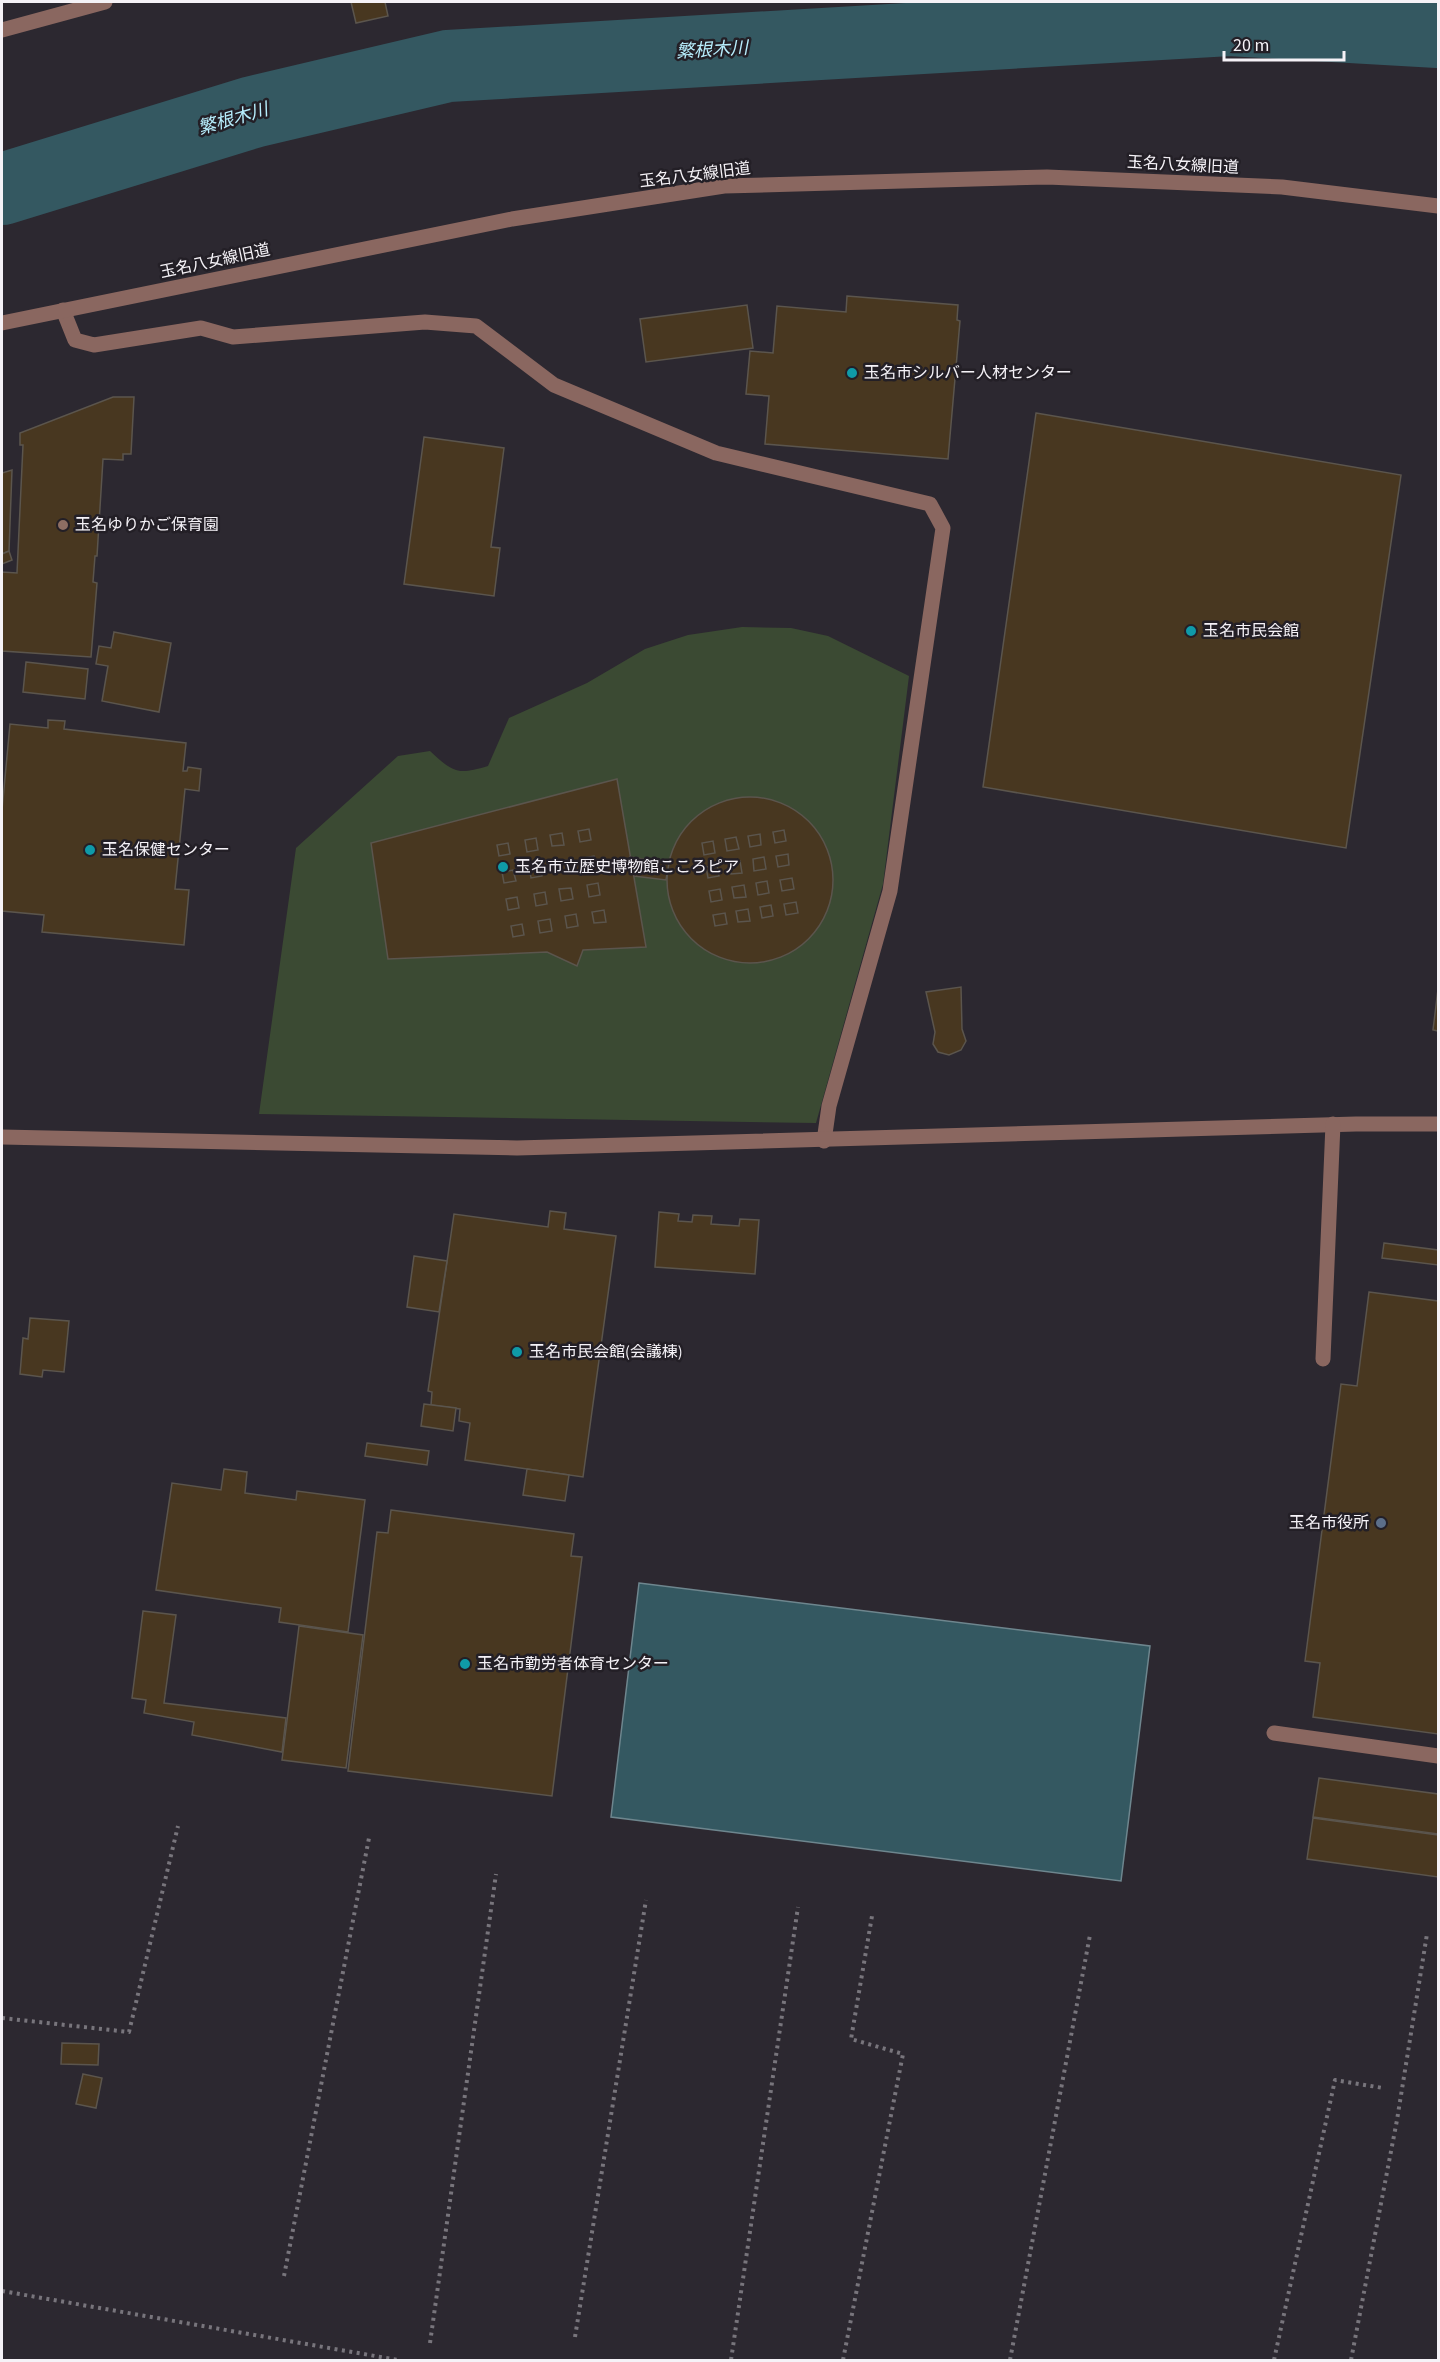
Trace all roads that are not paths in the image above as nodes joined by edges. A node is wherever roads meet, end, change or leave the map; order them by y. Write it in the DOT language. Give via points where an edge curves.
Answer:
graph roads {
  1 [pos="105,2"];
  2 [pos="2,30"];
  3 [pos="1438,206"];
  4 [pos="63,310"];
  5 [pos="2,323"];
  6 [pos="1333,1124"];
  7 [pos="1438,1124"];
  8 [pos="2,1137"];
  9 [pos="824,1141"];
  10 [pos="1323,1359"];
  11 [pos="1274,1734"];
  12 [pos="1438,1756"];
  1 -- 2 [label="street"];
  3 -- 4 [label="street, 玉名八女線旧道" via="1282,188 1047,177 724,186 512,219"];
  4 -- 5 [label="street, 玉名八女線旧道"];
  4 -- 9 [label="street" via="75,340 94,345 201,328 233,337 425,322 476,326 554,385 716,453 930,504 943,528 890,891 829,1106"];
  6 -- 7 [label="street"];
  6 -- 9 [label="street"];
  6 -- 10 [label="street"];
  8 -- 9 [label="street" via="517,1148"];
  11 -- 12 [label="street"];
}
